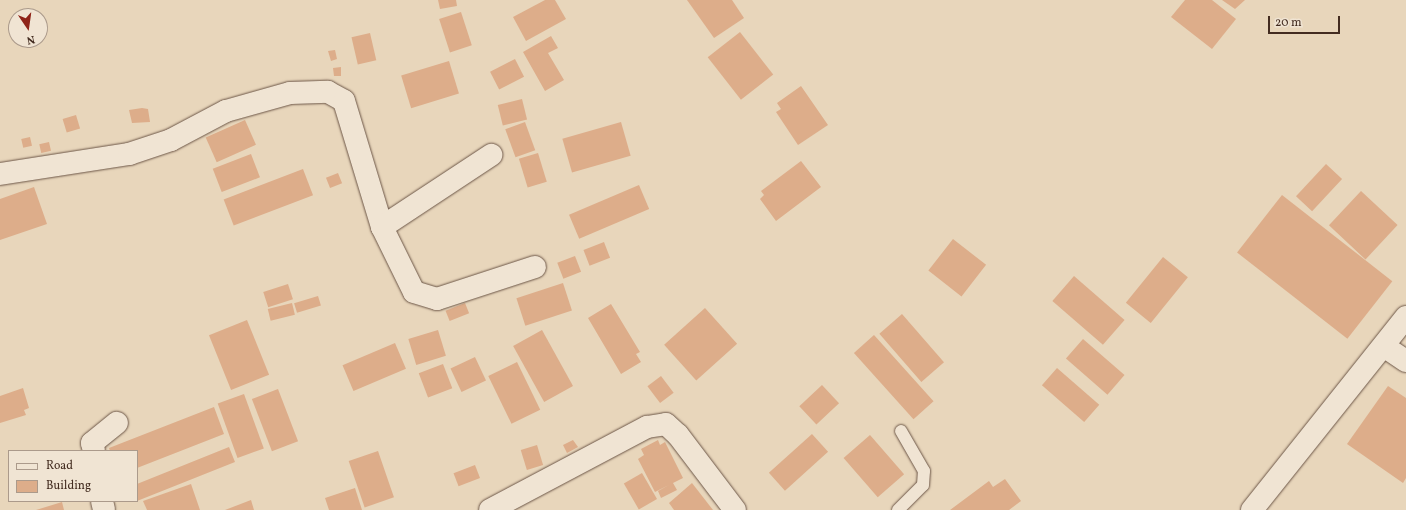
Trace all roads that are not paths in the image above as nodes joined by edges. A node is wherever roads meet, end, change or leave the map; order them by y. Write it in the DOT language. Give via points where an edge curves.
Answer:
graph roads {
  1 [pos="491,155"];
  2 [pos="0,174"];
  3 [pos="382,228"];
  4 [pos="535,267"];
  5 [pos="1406,317"];
  6 [pos="1385,346"];
  7 [pos="1406,361"];
  8 [pos="116,423"];
  9 [pos="901,431"];
  10 [pos="94,450"];
  11 [pos="490,510"];
  12 [pos="735,510"];
  13 [pos="898,510"];
  14 [pos="1252,510"];
  1 -- 3 [label="street"];
  2 -- 3 [label="street" via="129,154 171,140 226,111 290,93 328,92 344,101"];
  3 -- 4 [label="street" via="414,292 437,300"];
  5 -- 6 [label="street"];
  6 -- 7 [label="street"];
  6 -- 14 [label="street"];
  8 -- 10 [label="street" via="92,443"];
  9 -- 13 [label="lane" via="924,470 924,486"];
  11 -- 12 [label="street" via="647,427 666,424 678,435"];
}
